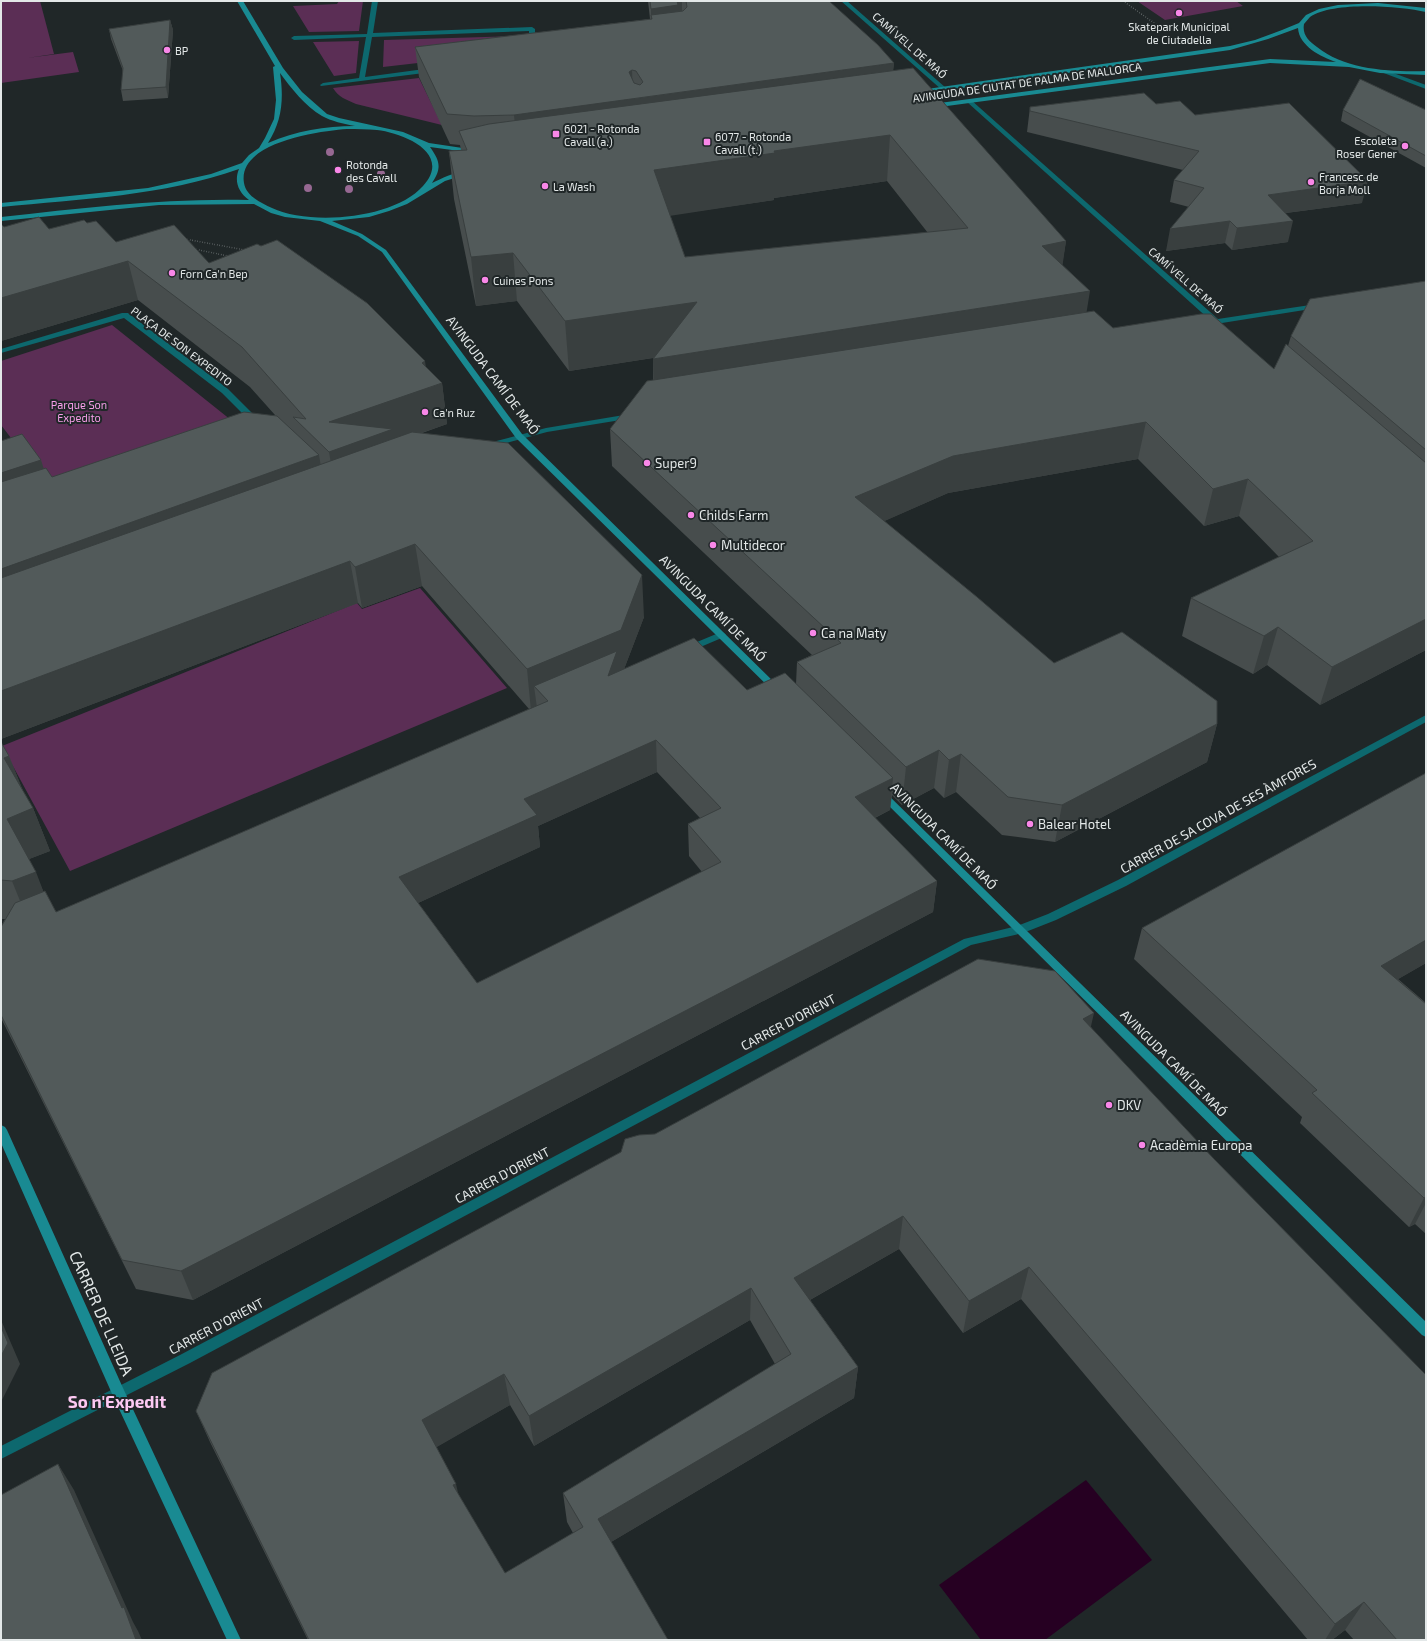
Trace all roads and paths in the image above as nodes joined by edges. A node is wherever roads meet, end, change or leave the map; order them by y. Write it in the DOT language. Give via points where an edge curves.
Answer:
graph roads {
  1 [pos="240,1"];
  2 [pos="375,1"];
  3 [pos="844,1"];
  4 [pos="1123,1"];
  5 [pos="1406,5"];
  6 [pos="1426,5"];
  7 [pos="1426,10"];
  8 [pos="1301,24"];
  9 [pos="1159,27"];
  10 [pos="369,36"];
  11 [pos="294,38"];
  12 [pos="532,50"];
  13 [pos="276,65"];
  14 [pos="1353,65"];
  15 [pos="442,68"];
  16 [pos="1383,71"];
  17 [pos="1426,72"];
  18 [pos="362,79"];
  19 [pos="323,84"];
  20 [pos="1426,86"];
  21 [pos="944,89"];
  22 [pos="915,93"];
  23 [pos="969,101"];
  24 [pos="925,107"];
  25 [pos="375,128"];
  26 [pos="412,138"];
  27 [pos="260,150"];
  28 [pos="480,150"];
  29 [pos="244,165"];
  30 [pos="474,171"];
  31 [pos="422,190"];
  32 [pos="255,202"];
  33 [pos="1,205"];
  34 [pos="1,219"];
  35 [pos="321,219"];
  36 [pos="182,239"];
  37 [pos="191,248"];
  38 [pos="251,251"];
  39 [pos="228,256"];
  40 [pos="1326,304"];
  41 [pos="1202,324"];
  42 [pos="1220,324"];
  43 [pos="1,351"];
  44 [pos="635,416"];
  45 [pos="262,428"];
  46 [pos="519,436"];
  47 [pos="483,448"];
  48 [pos="721,635"];
  49 [pos="680,652"];
  50 [pos="782,696"];
  51 [pos="1426,718"];
  52 [pos="873,785"];
  53 [pos="1019,930"];
  54 [pos="1,1130"];
  55 [pos="1426,1331"];
  56 [pos="118,1392"];
  57 [pos="1,1453"];
  58 [pos="234,1640"];
  1 -- 13 [label="street"];
  2 -- 10 [label="street"];
  3 -- 21 [label="street, CAMÍ VELL DE MAÓ"];
  4 -- 9 [label="path"];
  5 -- 6 [label="street"];
  5 -- 7 [label="street"];
  5 -- 8 [label="street, AVINGUDA DE CIUTAT DE PALMA DE MALLORCA" via="1378,2 1337,4 1317,9"];
  8 -- 14 [label="street" via="1300,31 1311,46 1336,60"];
  8 -- 21 [label="street, AVINGUDA DE CIUTAT DE PALMA DE MALLORCA" via="1278,35 1230,48"];
  10 -- 11 [label="street"];
  10 -- 12 [label="street" via="532,30"];
  10 -- 18 [label="street"];
  13 -- 25 [label="street" via="297,90 324,114"];
  13 -- 27 [label="street" via="280,86 278,119"];
  14 -- 16 [label="street"];
  14 -- 23 [label="street, AVINGUDA DE CIUTAT DE PALMA DE MALLORCA" via="1270,61"];
  15 -- 18 [label="street"];
  16 -- 17 [label="street"];
  16 -- 20 [label="street"];
  18 -- 19 [label="street"];
  21 -- 22 [label="street, AVINGUDA DE CIUTAT DE PALMA DE MALLORCA"];
  23 -- 24 [label="street, AVINGUDA DE CIUTAT DE PALMA DE MALLORCA"];
  23 -- 42 [label="street, CAMÍ VELL DE MAÓ"];
  25 -- 26 [label="street"];
  25 -- 27 [label="street" via="350,126 319,129 278,140"];
  26 -- 28 [label="street" via="428,145 466,151"];
  26 -- 31 [label="street" via="426,146 434,156 436,167 432,179"];
  27 -- 29 [label="street"];
  29 -- 32 [label="street" via="240,184 245,194"];
  29 -- 33 [label="street" via="213,176 148,190"];
  30 -- 31 [label="street" via="443,180"];
  31 -- 35 [label="street" via="397,206 382,211 349,218"];
  32 -- 34 [label="street" via="217,200 149,203"];
  32 -- 35 [label="street" via="282,214"];
  35 -- 46 [label="street, AVINGUDA CAMÍ DE MAÓ" via="360,235 384,251"];
  36 -- 38 [label="path"];
  37 -- 39 [label="path"];
  40 -- 42 [label="street"];
  41 -- 42 [label="street"];
  43 -- 45 [label="street, PLAÇA DE SON EXPEDITO" via="125,314 225,391"];
  44 -- 46 [label="street"];
  46 -- 47 [label="street"];
  46 -- 48 [label="street, AVINGUDA CAMÍ DE MAÓ"];
  48 -- 49 [label="street"];
  48 -- 50 [label="street, AVINGUDA CAMÍ DE MAÓ"];
  51 -- 53 [label="street, CARRER DE SA COVA DE SES ÀMFORES" via="1122,883"];
  52 -- 53 [label="street, AVINGUDA CAMÍ DE MAÓ"];
  53 -- 55 [label="street, AVINGUDA CAMÍ DE MAÓ"];
  53 -- 56 [label="street, CARRER D'ORIENT" via="968,942 206,1348"];
  54 -- 56 [label="street, CARRER DE LLEIDA"];
  56 -- 57 [label="street, CARRER D'ORIENT"];
  56 -- 58 [label="street, CARRER DE LLEIDA"];
}
